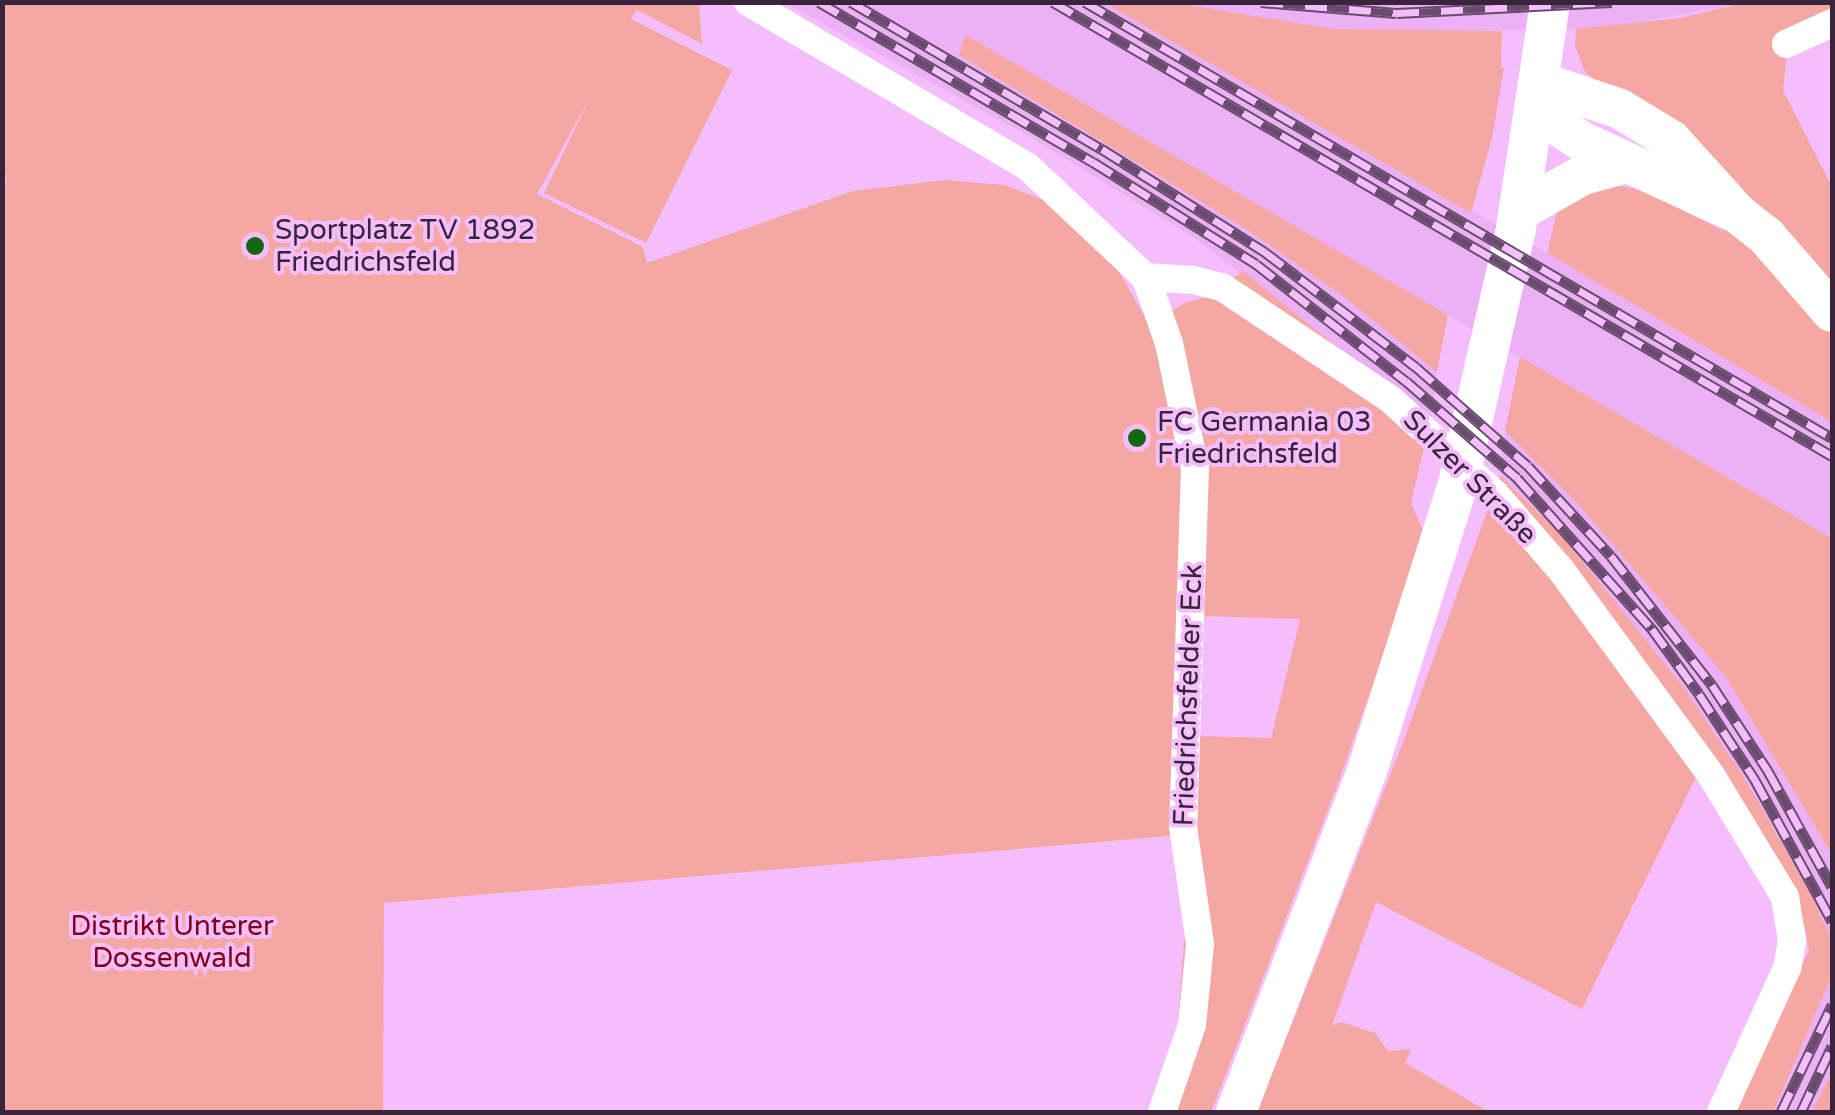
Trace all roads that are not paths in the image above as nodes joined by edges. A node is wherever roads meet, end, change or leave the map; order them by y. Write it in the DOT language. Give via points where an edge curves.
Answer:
graph roads {
  1 [pos="748,2"];
  2 [pos="1550,2"];
  3 [pos="1832,24"];
  4 [pos="1786,44"];
  5 [pos="1539,89"];
  6 [pos="1626,163"];
  7 [pos="1738,214"];
  8 [pos="1518,220"];
  9 [pos="1144,277"];
  10 [pos="1832,312"];
  11 [pos="1162,1112"];
  12 [pos="1236,1112"];
  13 [pos="1721,1112"];
  1 -- 9 [label="street" via="1028,167"];
  2 -- 5 [label="main road"];
  3 -- 4 [label="street"];
  5 -- 6 [label="main road"];
  5 -- 7 [label="main road" via="1566,88 1648,124 1692,159"];
  5 -- 8 [label="main road"];
  6 -- 7 [label="main road"];
  6 -- 8 [label="main road" via="1583,176"];
  7 -- 10 [label="main road" via="1767,237"];
  8 -- 12 [label="main road" via="1458,484 1399,678"];
  9 -- 11 [label="street, Friedrichsfelder Eck" via="1169,343 1195,468 1183,828 1199,962 1192,1025"];
  9 -- 13 [label="street, Sulzer Straße" via="1222,287 1390,399 1495,494 1712,774 1785,896 1792,941 1787,968"];
}
